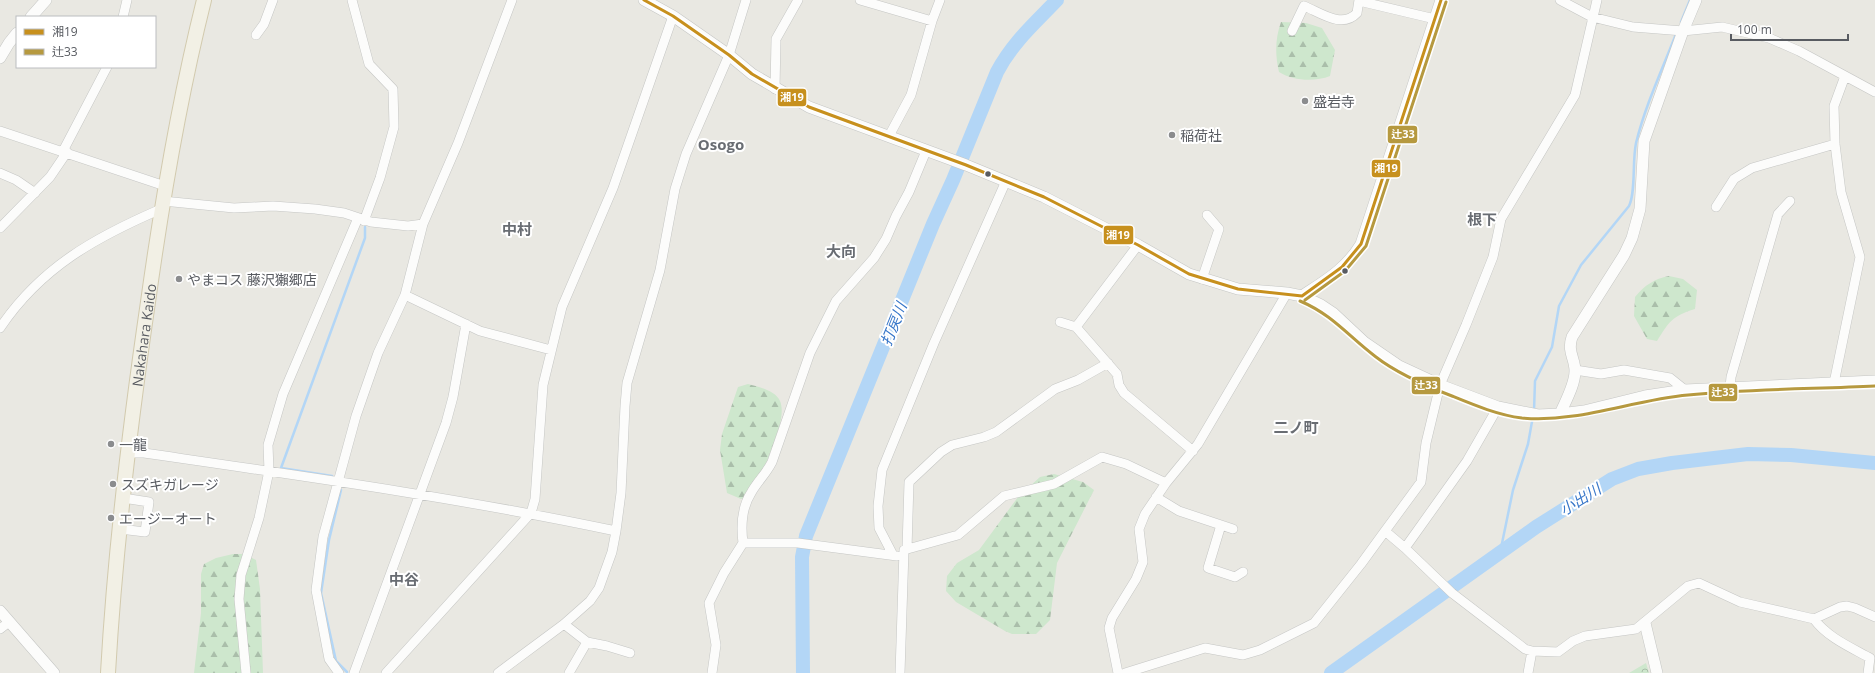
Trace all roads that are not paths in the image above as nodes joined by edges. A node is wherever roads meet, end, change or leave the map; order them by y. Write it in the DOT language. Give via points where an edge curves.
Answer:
graph roads {
  1 [pos="46,0"];
  2 [pos="128,0"];
  3 [pos="204,0"];
  4 [pos="272,0"];
  5 [pos="352,0"];
  6 [pos="512,0"];
  7 [pos="644,0"];
  8 [pos="746,0"];
  9 [pos="798,0"];
  10 [pos="940,0"];
  11 [pos="1441,0"];
  12 [pos="1560,0"];
  13 [pos="1597,0"];
  14 [pos="1696,0"];
  15 [pos="866,1"];
  16 [pos="1359,1"];
  17 [pos="32,16"];
  18 [pos="123,16"];
  19 [pos="673,16"];
  20 [pos="1592,17"];
  21 [pos="1435,19"];
  22 [pos="932,21"];
  23 [pos="1292,30"];
  24 [pos="1683,31"];
  25 [pos="16,34"];
  26 [pos="256,35"];
  27 [pos="729,55"];
  28 [pos="0,58"];
  29 [pos="106,68"];
  30 [pos="1845,76"];
  31 [pos="775,89"];
  32 [pos="1875,92"];
  33 [pos="0,131"];
  34 [pos="889,136"];
  35 [pos="1835,144"];
  36 [pos="926,151"];
  37 [pos="65,152"];
  38 [pos="0,173"];
  39 [pos="1006,181"];
  40 [pos="165,186"];
  41 [pos="35,193"];
  42 [pos="1790,201"];
  43 [pos="162,205"];
  44 [pos="1716,207"];
  45 [pos="1207,215"];
  46 [pos="361,219"];
  47 [pos="423,224"];
  48 [pos="0,228"];
  49 [pos="1138,245"];
  50 [pos="1202,279"];
  51 [pos="1288,293"];
  52 [pos="405,296"];
  53 [pos="1302,296"];
  54 [pos="1060,322"];
  55 [pos="466,324"];
  56 [pos="1076,327"];
  57 [pos="0,328"];
  58 [pos="551,350"];
  59 [pos="1108,363"];
  60 [pos="1575,370"];
  61 [pos="1875,381"];
  62 [pos="1834,383"];
  63 [pos="1440,385"];
  64 [pos="1730,387"];
  65 [pos="1685,390"];
  66 [pos="1498,407"];
  67 [pos="1560,414"];
  68 [pos="1193,451"];
  69 [pos="128,454"];
  70 [pos="269,472"];
  71 [pos="338,481"];
  72 [pos="1166,483"];
  73 [pos="421,496"];
  74 [pos="1156,497"];
  75 [pos="123,498"];
  76 [pos="531,513"];
  77 [pos="1221,526"];
  78 [pos="120,529"];
  79 [pos="1233,529"];
  80 [pos="616,531"];
  81 [pos="1385,531"];
  82 [pos="744,542"];
  83 [pos="1405,548"];
  84 [pos="905,553"];
  85 [pos="893,555"];
  86 [pos="1243,572"];
  87 [pos="0,611"];
  88 [pos="1875,617"];
  89 [pos="1814,619"];
  90 [pos="9,622"];
  91 [pos="1645,623"];
  92 [pos="564,624"];
  93 [pos="0,629"];
  94 [pos="587,642"];
  95 [pos="1532,651"];
  96 [pos="630,653"];
  97 [pos="1117,672"];
  98 [pos="54,673"];
  99 [pos="108,673"];
  100 [pos="246,673"];
  101 [pos="339,673"];
  102 [pos="354,673"];
  103 [pos="386,673"];
  104 [pos="498,673"];
  105 [pos="569,673"];
  106 [pos="712,673"];
  107 [pos="900,673"];
  108 [pos="1528,673"];
  109 [pos="1658,673"];
  110 [pos="1868,673"];
  1 -- 17 [label="street"];
  2 -- 18 [label="street"];
  3 -- 40 [label="main road, Nakahara Kaido" via="186,74"];
  4 -- 26 [label="street" via="264,24"];
  5 -- 46 [label="street" via="369,64 393,89 394,127 380,178"];
  6 -- 47 [label="street" via="458,143"];
  7 -- 19 [label="street"];
  8 -- 27 [label="street"];
  9 -- 31 [label="street" via="776,40"];
  10 -- 22 [label="street"];
  11 -- 21 [label="street"];
  12 -- 20 [label="street"];
  13 -- 20 [label="street"];
  14 -- 24 [label="street"];
  15 -- 22 [label="street"];
  16 -- 21 [label="street"];
  16 -- 23 [label="street" via="1357,13 1339,21 1304,6"];
  19 -- 27 [label="street"];
  19 -- 58 [label="street" via="614,188 562,307"];
  20 -- 24 [label="street" via="1633,27"];
  20 -- 63 [label="street" via="1575,95 1501,219 1492,257"];
  21 -- 53 [label="street" via="1361,244 1352,259 1341,269"];
  22 -- 34 [label="street" via="911,95"];
  24 -- 30 [label="street" via="1722,27 1769,38"];
  24 -- 60 [label="street" via="1644,141 1640,209 1632,238 1572,337 1570,352"];
  25 -- 28 [label="street"];
  27 -- 31 [label="street"];
  27 -- 80 [label="street" via="686,154 676,189 660,270 627,383 621,493"];
  29 -- 37 [label="street"];
  30 -- 32 [label="street"];
  30 -- 35 [label="street" via="1834,106"];
  31 -- 34 [label="street" via="809,106"];
  33 -- 37 [label="street"];
  34 -- 36 [label="street"];
  35 -- 44 [label="street" via="1752,168 1734,179"];
  35 -- 62 [label="street" via="1841,192 1860,257"];
  36 -- 39 [label="street"];
  36 -- 82 [label="street" via="886,239 874,258 836,301 810,353 772,462 746,503 742,529"];
  37 -- 40 [label="street"];
  37 -- 41 [label="street" via="50,177"];
  38 -- 41 [label="street"];
  39 -- 49 [label="street" via="1084,216"];
  39 -- 85 [label="street" via="934,343 882,470 878,506 879,528"];
  40 -- 43 [label="main road, Nakahara Kaido"];
  41 -- 48 [label="street"];
  42 -- 64 [label="street" via="1778,214 1730,377"];
  43 -- 46 [label="street" via="316,209"];
  43 -- 57 [label="street" via="96,239 65,260 33,287 11,311"];
  43 -- 69 [label="main road, Nakahara Kaido" via="134,392"];
  45 -- 50 [label="street" via="1219,229"];
  46 -- 47 [label="street" via="408,226"];
  46 -- 70 [label="street" via="283,394 268,445"];
  47 -- 52 [label="street"];
  49 -- 50 [label="street" via="1173,266"];
  49 -- 56 [label="street"];
  50 -- 51 [label="street" via="1238,289"];
  51 -- 53 [label="street"];
  51 -- 68 [label="street"];
  52 -- 55 [label="street"];
  52 -- 71 [label="street" via="378,353 356,416"];
  53 -- 63 [label="street" via="1333,313 1364,342 1399,366"];
  54 -- 56 [label="street"];
  55 -- 58 [label="street" via="480,331"];
  55 -- 73 [label="street" via="448,416"];
  56 -- 59 [label="street"];
  58 -- 76 [label="street" via="543,385 535,499"];
  59 -- 68 [label="street" via="1117,374 1118,385 1124,393"];
  59 -- 84 [label="street" via="1078,380 1055,388 996,432 984,438 952,445 941,452 909,482"];
  60 -- 65 [label="street" via="1601,374 1624,370 1670,378"];
  60 -- 67 [label="street"];
  61 -- 62 [label="street"];
  62 -- 64 [label="street"];
  63 -- 66 [label="street"];
  63 -- 81 [label="street" via="1426,444 1421,482"];
  64 -- 65 [label="street"];
  65 -- 67 [label="street"];
  66 -- 67 [label="street" via="1538,415"];
  66 -- 83 [label="street" via="1467,461"];
  68 -- 72 [label="street"];
  69 -- 70 [label="street" via="144,453"];
  69 -- 75 [label="main road, Nakahara Kaido"];
  70 -- 71 [label="street"];
  70 -- 100 [label="street" via="259,518 241,575 239,599"];
  71 -- 73 [label="street"];
  71 -- 101 [label="street" via="323,537 316,590 329,659"];
  72 -- 74 [label="street"];
  72 -- 84 [label="street" via="1126,464 1102,457 1054,484 1004,496 958,536"];
  73 -- 76 [label="street"];
  73 -- 102 [label="street"];
  74 -- 77 [label="street" via="1179,511"];
  74 -- 97 [label="street" via="1144,514 1139,529 1143,562 1109,628"];
  75 -- 78 [label="main road, Nakahara Kaido"];
  75 -- 78 [label="street" via="148,502 146,524 145,532"];
  76 -- 80 [label="street"];
  76 -- 103 [label="street"];
  77 -- 79 [label="street"];
  77 -- 86 [label="street" via="1208,568 1235,577"];
  78 -- 99 [label="main road, Nakahara Kaido" via="112,600"];
  80 -- 92 [label="street" via="612,552 599,588 590,601"];
  81 -- 83 [label="street"];
  81 -- 97 [label="street" via="1314,623 1260,650 1243,655 1205,648"];
  82 -- 85 [label="street" via="798,543"];
  82 -- 106 [label="street" via="709,603 716,645"];
  83 -- 95 [label="street" via="1452,593"];
  84 -- 85 [label="street"];
  84 -- 107 [label="street"];
  87 -- 90 [label="street"];
  88 -- 89 [label="street" via="1847,606"];
  89 -- 91 [label="street" via="1740,602 1699,583 1688,586"];
  89 -- 110 [label="street" via="1819,626 1841,642 1870,658"];
  90 -- 93 [label="street"];
  90 -- 98 [label="street"];
  91 -- 95 [label="street" via="1636,629 1585,636 1558,652"];
  91 -- 109 [label="street"];
  92 -- 94 [label="street"];
  92 -- 104 [label="street"];
  94 -- 96 [label="street"];
  94 -- 105 [label="street"];
  95 -- 108 [label="street"];
}
